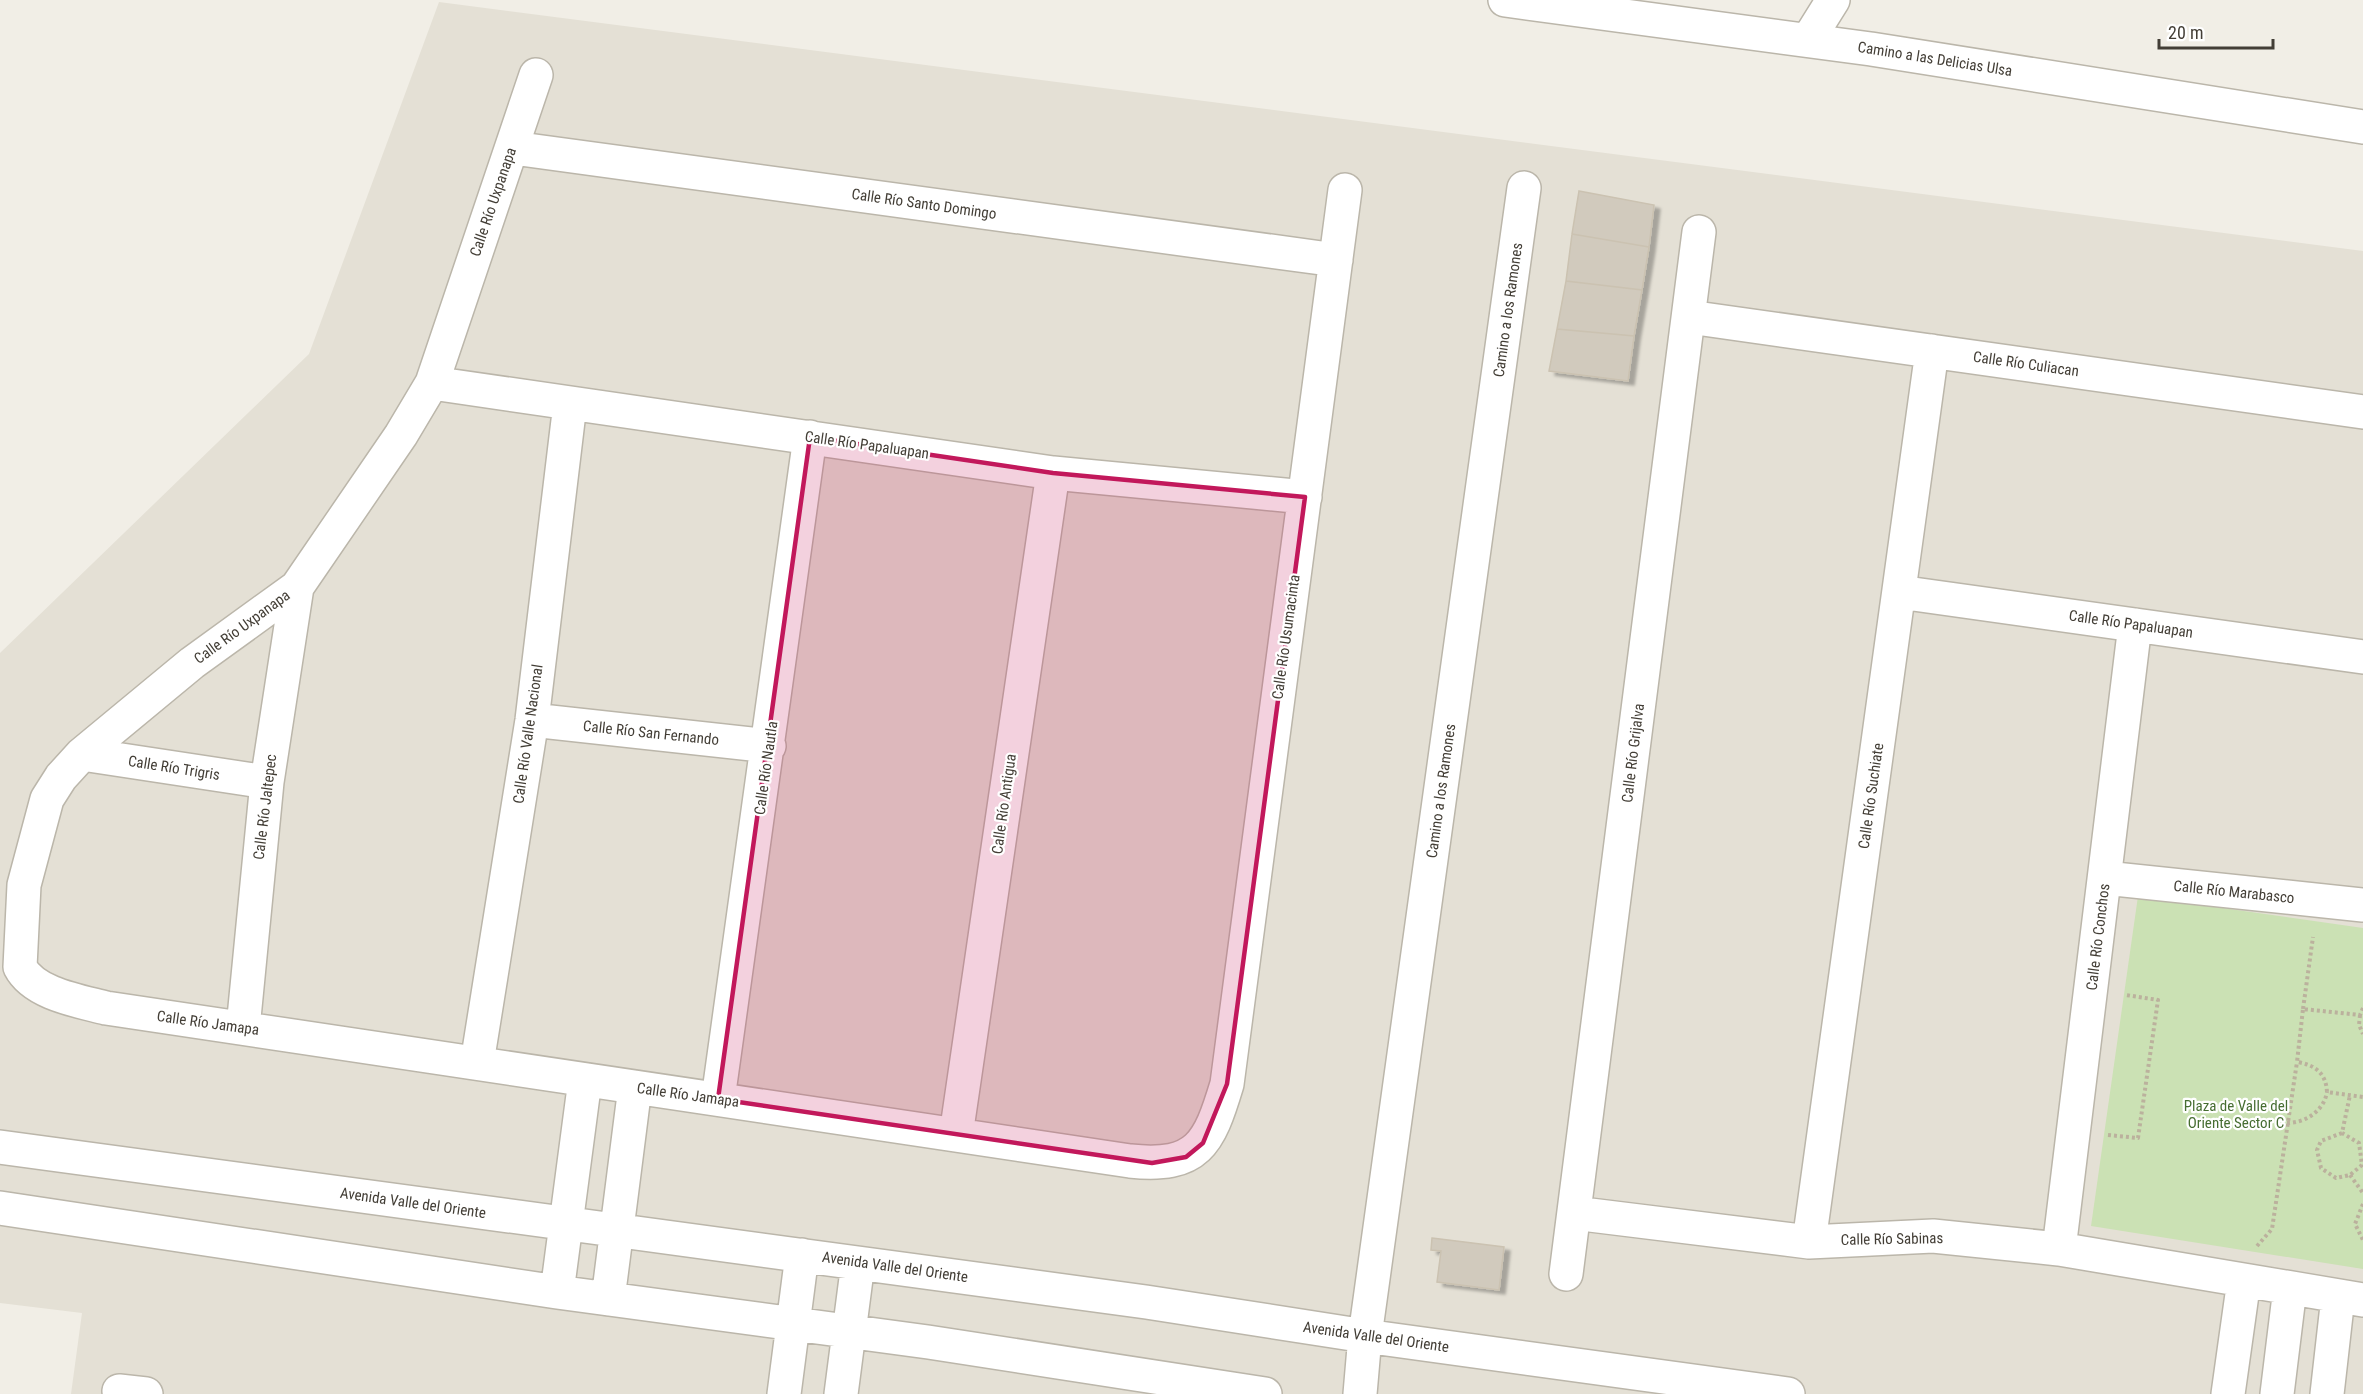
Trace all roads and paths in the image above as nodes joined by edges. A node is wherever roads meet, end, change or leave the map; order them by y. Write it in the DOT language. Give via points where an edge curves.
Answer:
graph roads {
  1 [pos="1505,0"];
  2 [pos="1833,0"];
  3 [pos="1808,40"];
  4 [pos="536,75"];
  5 [pos="2363,127"];
  6 [pos="513,148"];
  7 [pos="1524,188"];
  8 [pos="1345,190"];
  9 [pos="1699,232"];
  10 [pos="1336,260"];
  11 [pos="1689,316"];
  12 [pos="1932,351"];
  13 [pos="432,383"];
  14 [pos="570,404"];
  15 [pos="2363,412"];
  16 [pos="810,437"];
  17 [pos="1053,473"];
  18 [pos="1305,498"];
  19 [pos="297,587"];
  20 [pos="1899,592"];
  21 [pos="2136,625"];
  22 [pos="2363,657"];
  23 [pos="532,720"];
  24 [pos="769,746"];
  25 [pos="82,754"];
  26 [pos="267,783"];
  27 [pos="2105,878"];
  28 [pos="2363,905"];
  29 [pos="2314,932"];
  30 [pos="2125,984"];
  31 [pos="106,1008"];
  32 [pos="2363,1008"];
  33 [pos="2303,1009"];
  34 [pos="2360,1015"];
  35 [pos="243,1028"];
  36 [pos="2363,1034"];
  37 [pos="2297,1062"];
  38 [pos="477,1063"];
  39 [pos="585,1080"];
  40 [pos="1227,1084"];
  41 [pos="635,1087"];
  42 [pos="2327,1092"];
  43 [pos="2350,1095"];
  44 [pos="2363,1096"];
  45 [pos="718,1099"];
  46 [pos="2288,1123"];
  47 [pos="2342,1132"];
  48 [pos="956,1134"];
  49 [pos="2103,1135"];
  50 [pos="0,1147"];
  51 [pos="2350,1175"];
  52 [pos="2363,1193"];
  53 [pos="2363,1204"];
  54 [pos="0,1208"];
  55 [pos="1574,1213"];
  56 [pos="566,1223"];
  57 [pos="617,1230"];
  58 [pos="2363,1240"];
  59 [pos="1809,1242"];
  60 [pos="2060,1249"];
  61 [pos="2264,1253"];
  62 [pos="802,1255"];
  63 [pos="858,1263"];
  64 [pos="1566,1274"];
  65 [pos="2244,1280"];
  66 [pos="2290,1288"];
  67 [pos="557,1292"];
  68 [pos="2351,1298"];
  69 [pos="608,1299"];
  70 [pos="793,1324"];
  71 [pos="849,1332"];
  72 [pos="1365,1336"];
  73 [pos="784,1394"];
  74 [pos="841,1394"];
  75 [pos="1264,1394"];
  76 [pos="1360,1394"];
  77 [pos="1788,1394"];
  78 [pos="2228,1394"];
  79 [pos="2277,1394"];
  80 [pos="2327,1394"];
  1 -- 3 [label="street, Camino a las Delicias Ulsa"];
  2 -- 3 [label="street"];
  3 -- 5 [label="street, Camino a las Delicias Ulsa"];
  4 -- 6 [label="street, Calle Río Uxpanapa"];
  6 -- 10 [label="street, Calle Río Santo Domingo"];
  6 -- 13 [label="street, Calle Río Uxpanapa"];
  7 -- 72 [label="street, Camino a los Ramones"];
  8 -- 10 [label="street, Calle Río Usumacinta"];
  9 -- 11 [label="street, Calle Río Grijalva"];
  10 -- 18 [label="street, Calle Río Usumacinta"];
  11 -- 12 [label="street, Calle Río Culiacan"];
  11 -- 55 [label="street, Calle Río Grijalva"];
  12 -- 15 [label="street, Calle Río Culiacan"];
  12 -- 20 [label="street, Calle Río Suchiate"];
  13 -- 14 [label="street, Calle Río Papaluapan"];
  13 -- 19 [label="street, Calle Río Uxpanapa"];
  14 -- 16 [label="street, Calle Río Papaluapan"];
  14 -- 23 [label="street, Calle Río Valle Nacional"];
  16 -- 17 [label="street, Calle Río Papaluapan"];
  16 -- 24 [label="street, Calle Río Nautla"];
  17 -- 18 [label="street, Calle Río Papaluapan"];
  17 -- 48 [label="street, Calle Río Antigua"];
  18 -- 40 [label="street, Calle Río Usumacinta"];
  19 -- 25 [label="street, Calle Río Uxpanapa" via="192,663"];
  19 -- 26 [label="street, Calle Río Jaltepec"];
  20 -- 21 [label="street, Calle Río Papaluapan"];
  20 -- 59 [label="street, Calle Río Suchiate"];
  21 -- 22 [label="street, Calle Río Papaluapan"];
  21 -- 27 [label="street, Calle Río Conchos"];
  23 -- 24 [label="street, Calle Río San Fernando"];
  23 -- 38 [label="street, Calle Río Valle Nacional"];
  24 -- 45 [label="street, Calle Río Nautla"];
  25 -- 26 [label="street, Calle Río Trigris"];
  25 -- 31 [label="street, Calle Río Uxpanapa" via="46,799 24,885 19,958 24,974 35,983"];
  26 -- 35 [label="street, Calle Río Jaltepec"];
  27 -- 28 [label="street, Calle Río Marabasco"];
  27 -- 60 [label="street, Calle Río Conchos"];
  29 -- 33 [label="path"];
  30 -- 49 [label="path" via="2123,995 2158,1000 2138,1138"];
  31 -- 35 [label="street, Calle Río Jamapa"];
  32 -- 34 [label="path"];
  33 -- 34 [label="path"];
  33 -- 37 [label="path"];
  34 -- 36 [label="path"];
  35 -- 38 [label="street, Calle Río Jamapa"];
  37 -- 42 [label="path" via="2317,1068 2327,1083"];
  37 -- 46 [label="path"];
  38 -- 39 [label="street, Calle Río Jamapa"];
  39 -- 41 [label="street, Calle Río Jamapa"];
  39 -- 56 [label="street"];
  40 -- 48 [label="street, Calle Río Jamapa" via="1217,1118 1203,1143 1186,1157 1162,1163"];
  41 -- 45 [label="street, Calle Río Jamapa"];
  41 -- 57 [label="street"];
  42 -- 43 [label="path"];
  42 -- 46 [label="path" via="2316,1112"];
  43 -- 44 [label="path"];
  43 -- 47 [label="path"];
  45 -- 48 [label="street, Calle Río Jamapa"];
  46 -- 61 [label="path" via="2271,1229 2252,1251"];
  47 -- 51 [label="path" via="2359,1143 2362,1153 2362,1165"];
  47 -- 51 [label="path" via="2321,1141 2318,1161 2336,1178"];
  50 -- 56 [label="street, Avenida Valle del Oriente"];
  51 -- 52 [label="path"];
  53 -- 58 [label="path" via="2355,1224"];
  54 -- 67 [label="street"];
  55 -- 59 [label="street, Calle Río Sabinas"];
  55 -- 64 [label="street, Calle Río Grijalva"];
  56 -- 57 [label="street, Avenida Valle del Oriente"];
  56 -- 67 [label="street"];
  57 -- 62 [label="street, Avenida Valle del Oriente"];
  57 -- 69 [label="street"];
  59 -- 60 [label="street, Calle Río Sabinas" via="1934,1236"];
  60 -- 65 [label="street, Calle Río Sabinas"];
  62 -- 63 [label="street, Avenida Valle del Oriente"];
  62 -- 70 [label="street"];
  63 -- 71 [label="street"];
  63 -- 72 [label="street, Avenida Valle del Oriente"];
  65 -- 66 [label="street, Calle Río Sabinas"];
  65 -- 78 [label="street"];
  66 -- 68 [label="street, Calle Río Sabinas"];
  66 -- 79 [label="street"];
  67 -- 69 [label="street"];
  68 -- 80 [label="street, Calle Río Sabinas" via="2332,1341"];
  69 -- 70 [label="street"];
  70 -- 71 [label="street"];
  70 -- 73 [label="street"];
  71 -- 74 [label="street"];
  71 -- 75 [label="street"];
  72 -- 76 [label="street, Camino a los Ramones"];
  72 -- 77 [label="street, Avenida Valle del Oriente"];
}
